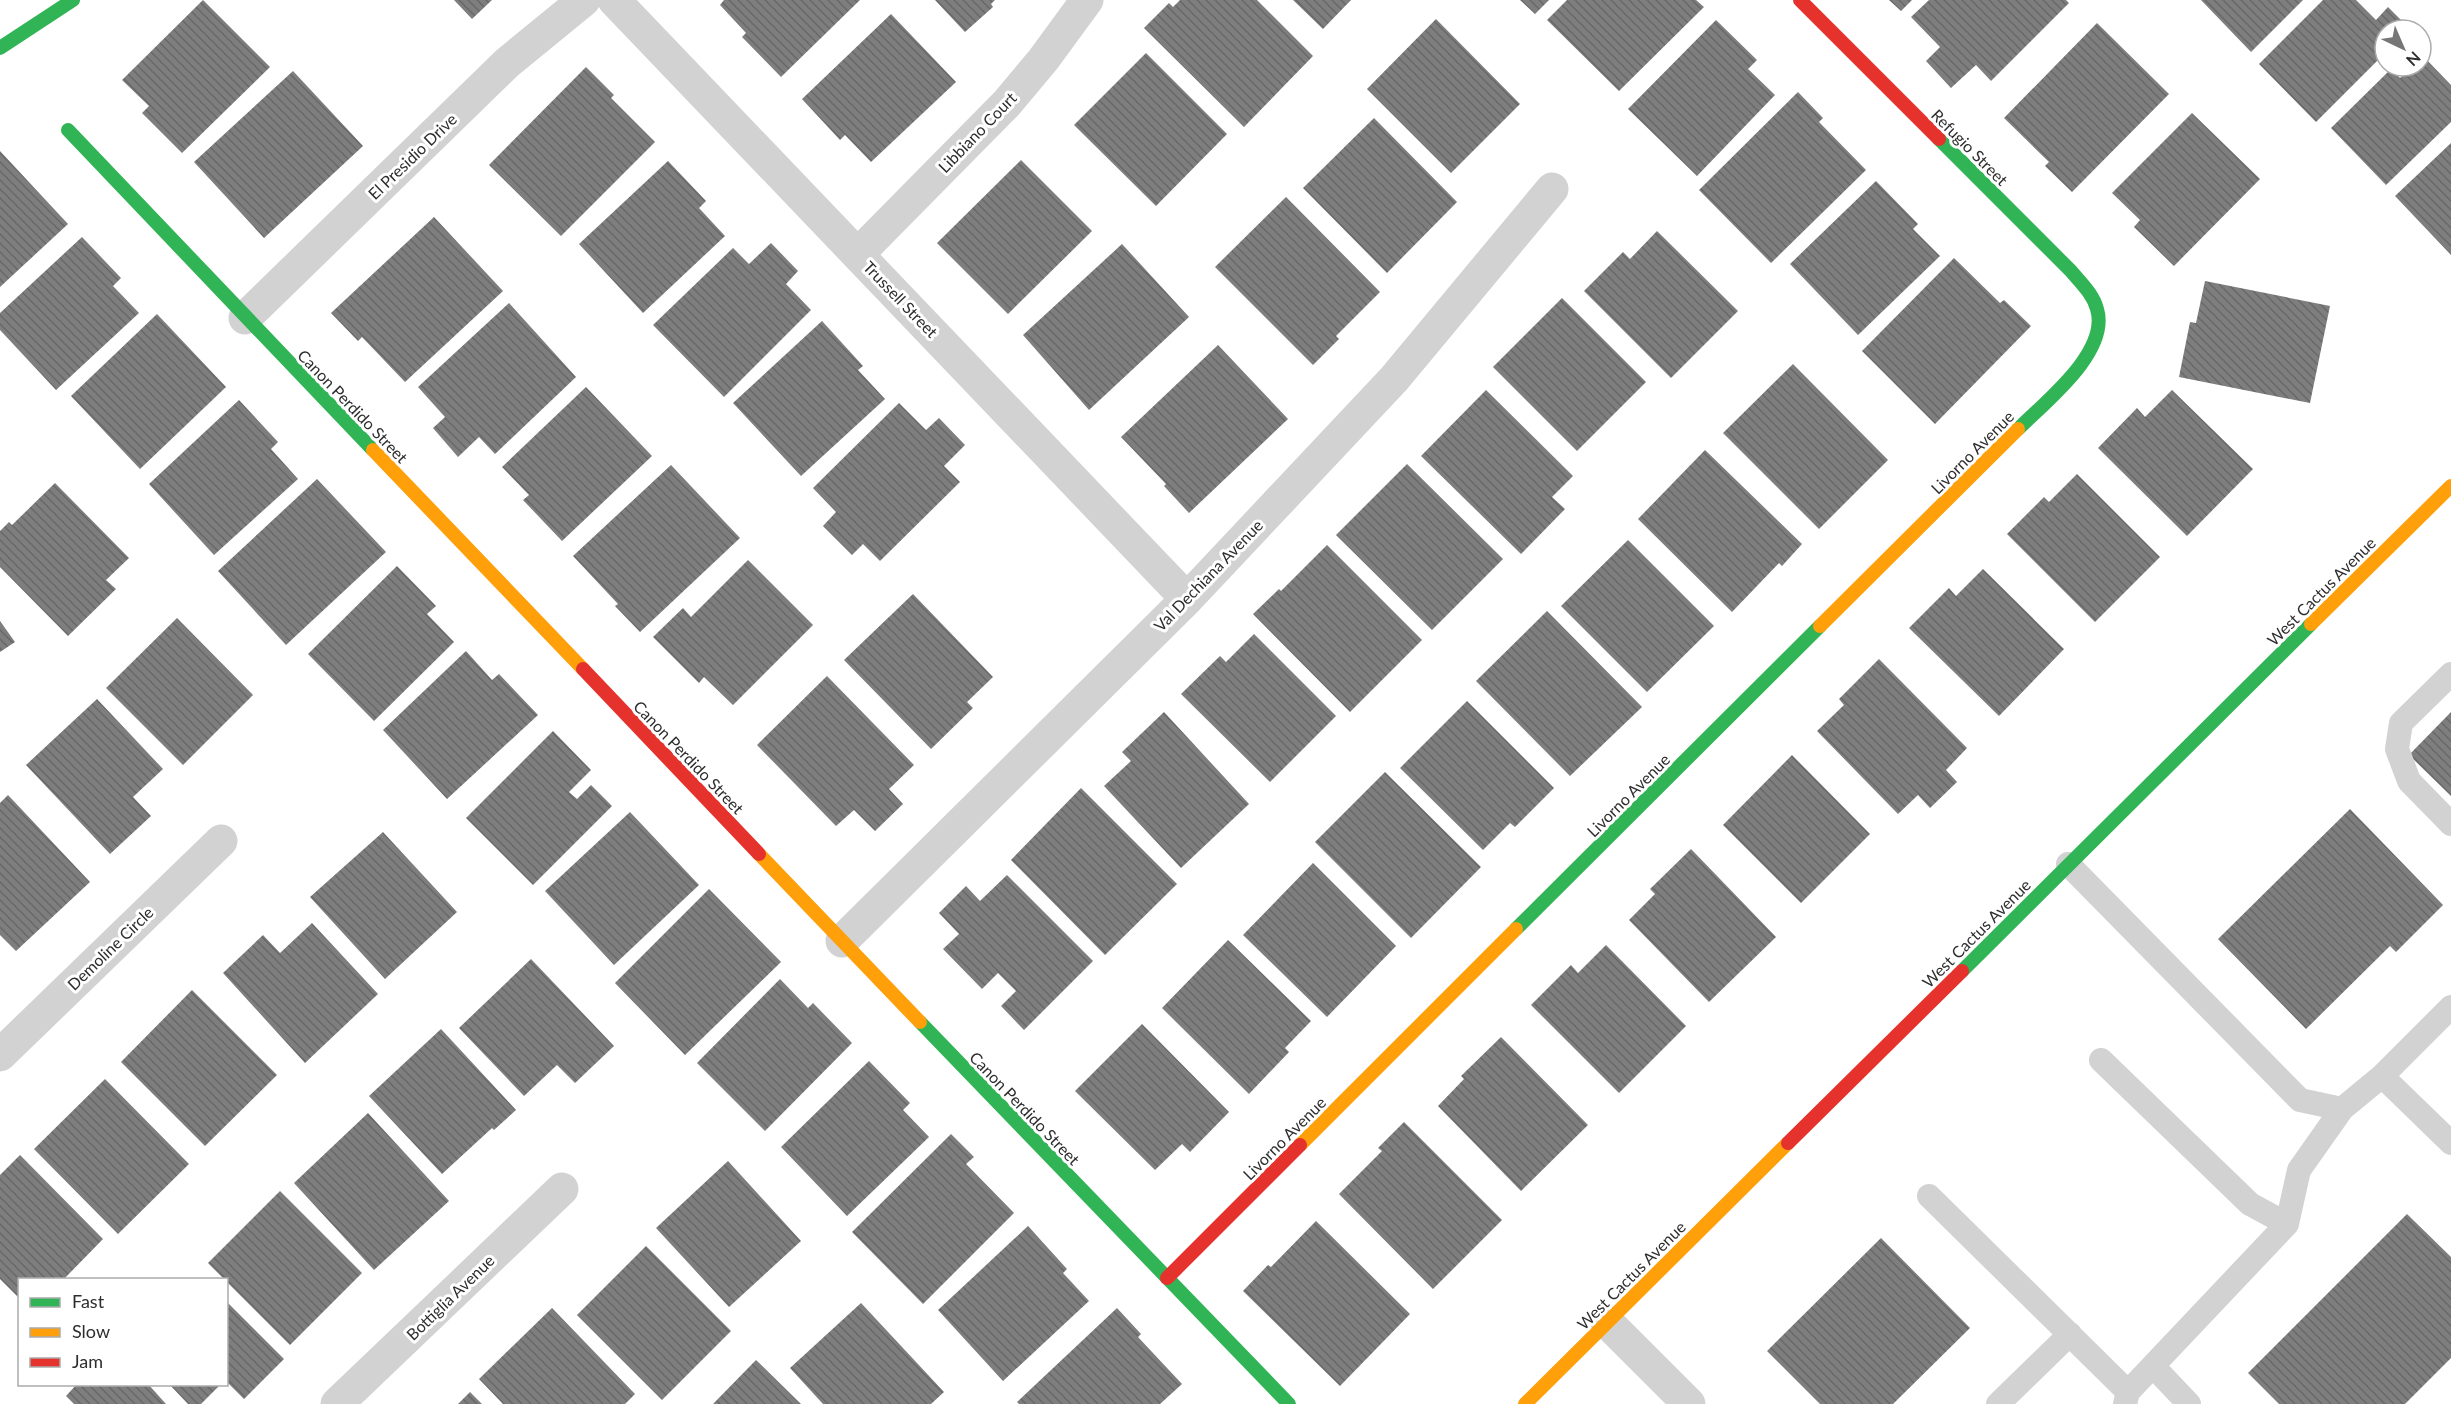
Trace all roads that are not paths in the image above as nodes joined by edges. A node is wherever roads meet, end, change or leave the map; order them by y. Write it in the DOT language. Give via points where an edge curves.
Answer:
graph roads {
  1 [pos="73,0"];
  2 [pos="584,0"];
  3 [pos="614,0"];
  4 [pos="1087,0"];
  5 [pos="1800,0"];
  6 [pos="0,48"];
  7 [pos="68,130"];
  8 [pos="1552,189"];
  9 [pos="858,254"];
  10 [pos="246,318"];
  11 [pos="2100,328"];
  12 [pos="2451,486"];
  13 [pos="1187,598"];
  14 [pos="2451,674"];
  15 [pos="2451,824"];
  16 [pos="221,841"];
  17 [pos="2068,864"];
  18 [pos="842,941"];
  19 [pos="2451,1007"];
  20 [pos="0,1055"];
  21 [pos="2101,1060"];
  22 [pos="2382,1076"];
  23 [pos="2342,1109"];
  24 [pos="2451,1143"];
  25 [pos="562,1189"];
  26 [pos="1929,1196"];
  27 [pos="2287,1224"];
  28 [pos="1167,1278"];
  29 [pos="1607,1322"];
  30 [pos="2070,1334"];
  31 [pos="2153,1366"];
  32 [pos="2127,1398"];
  33 [pos="337,1404"];
  34 [pos="1289,1404"];
  35 [pos="1525,1404"];
  36 [pos="1689,1404"];
  37 [pos="1998,1404"];
  38 [pos="2189,1404"];
  1 -- 6 [label="street"];
  2 -- 10 [label="street, El Presidio Drive" via="507,63"];
  3 -- 9 [label="street, Trussell Street"];
  4 -- 9 [label="street, Libbiano Court" via="1007,103"];
  5 -- 11 [label="street, Refugio Street" via="2071,271 2092,297"];
  7 -- 10 [label="street, Canon Perdido Street"];
  8 -- 13 [label="street, Val Dechiana Avenue" via="1394,379"];
  9 -- 13 [label="street, Trussell Street"];
  10 -- 18 [label="street, Canon Perdido Street"];
  11 -- 28 [label="street, Livorno Avenue" via="2088,358 2066,381"];
  12 -- 17 [label="street, West Cactus Avenue"];
  13 -- 18 [label="street, Val Dechiana Avenue"];
  14 -- 15 [label="lane" via="2401,723 2397,749 2409,781"];
  16 -- 20 [label="street, Demoline Circle"];
  17 -- 23 [label="lane" via="2300,1100"];
  17 -- 29 [label="street, West Cactus Avenue"];
  18 -- 28 [label="street, Canon Perdido Street"];
  19 -- 22 [label="lane"];
  21 -- 27 [label="lane" via="2250,1204"];
  22 -- 23 [label="lane"];
  22 -- 24 [label="lane"];
  23 -- 27 [label="lane" via="2299,1170"];
  25 -- 33 [label="street, Bottiglia Avenue"];
  26 -- 30 [label="lane"];
  27 -- 31 [label="lane"];
  28 -- 34 [label="street, Canon Perdido Street"];
  29 -- 35 [label="street, West Cactus Avenue"];
  29 -- 36 [label="street"];
  30 -- 32 [label="lane"];
  30 -- 37 [label="lane"];
  31 -- 32 [label="lane"];
  31 -- 38 [label="lane"];
}
